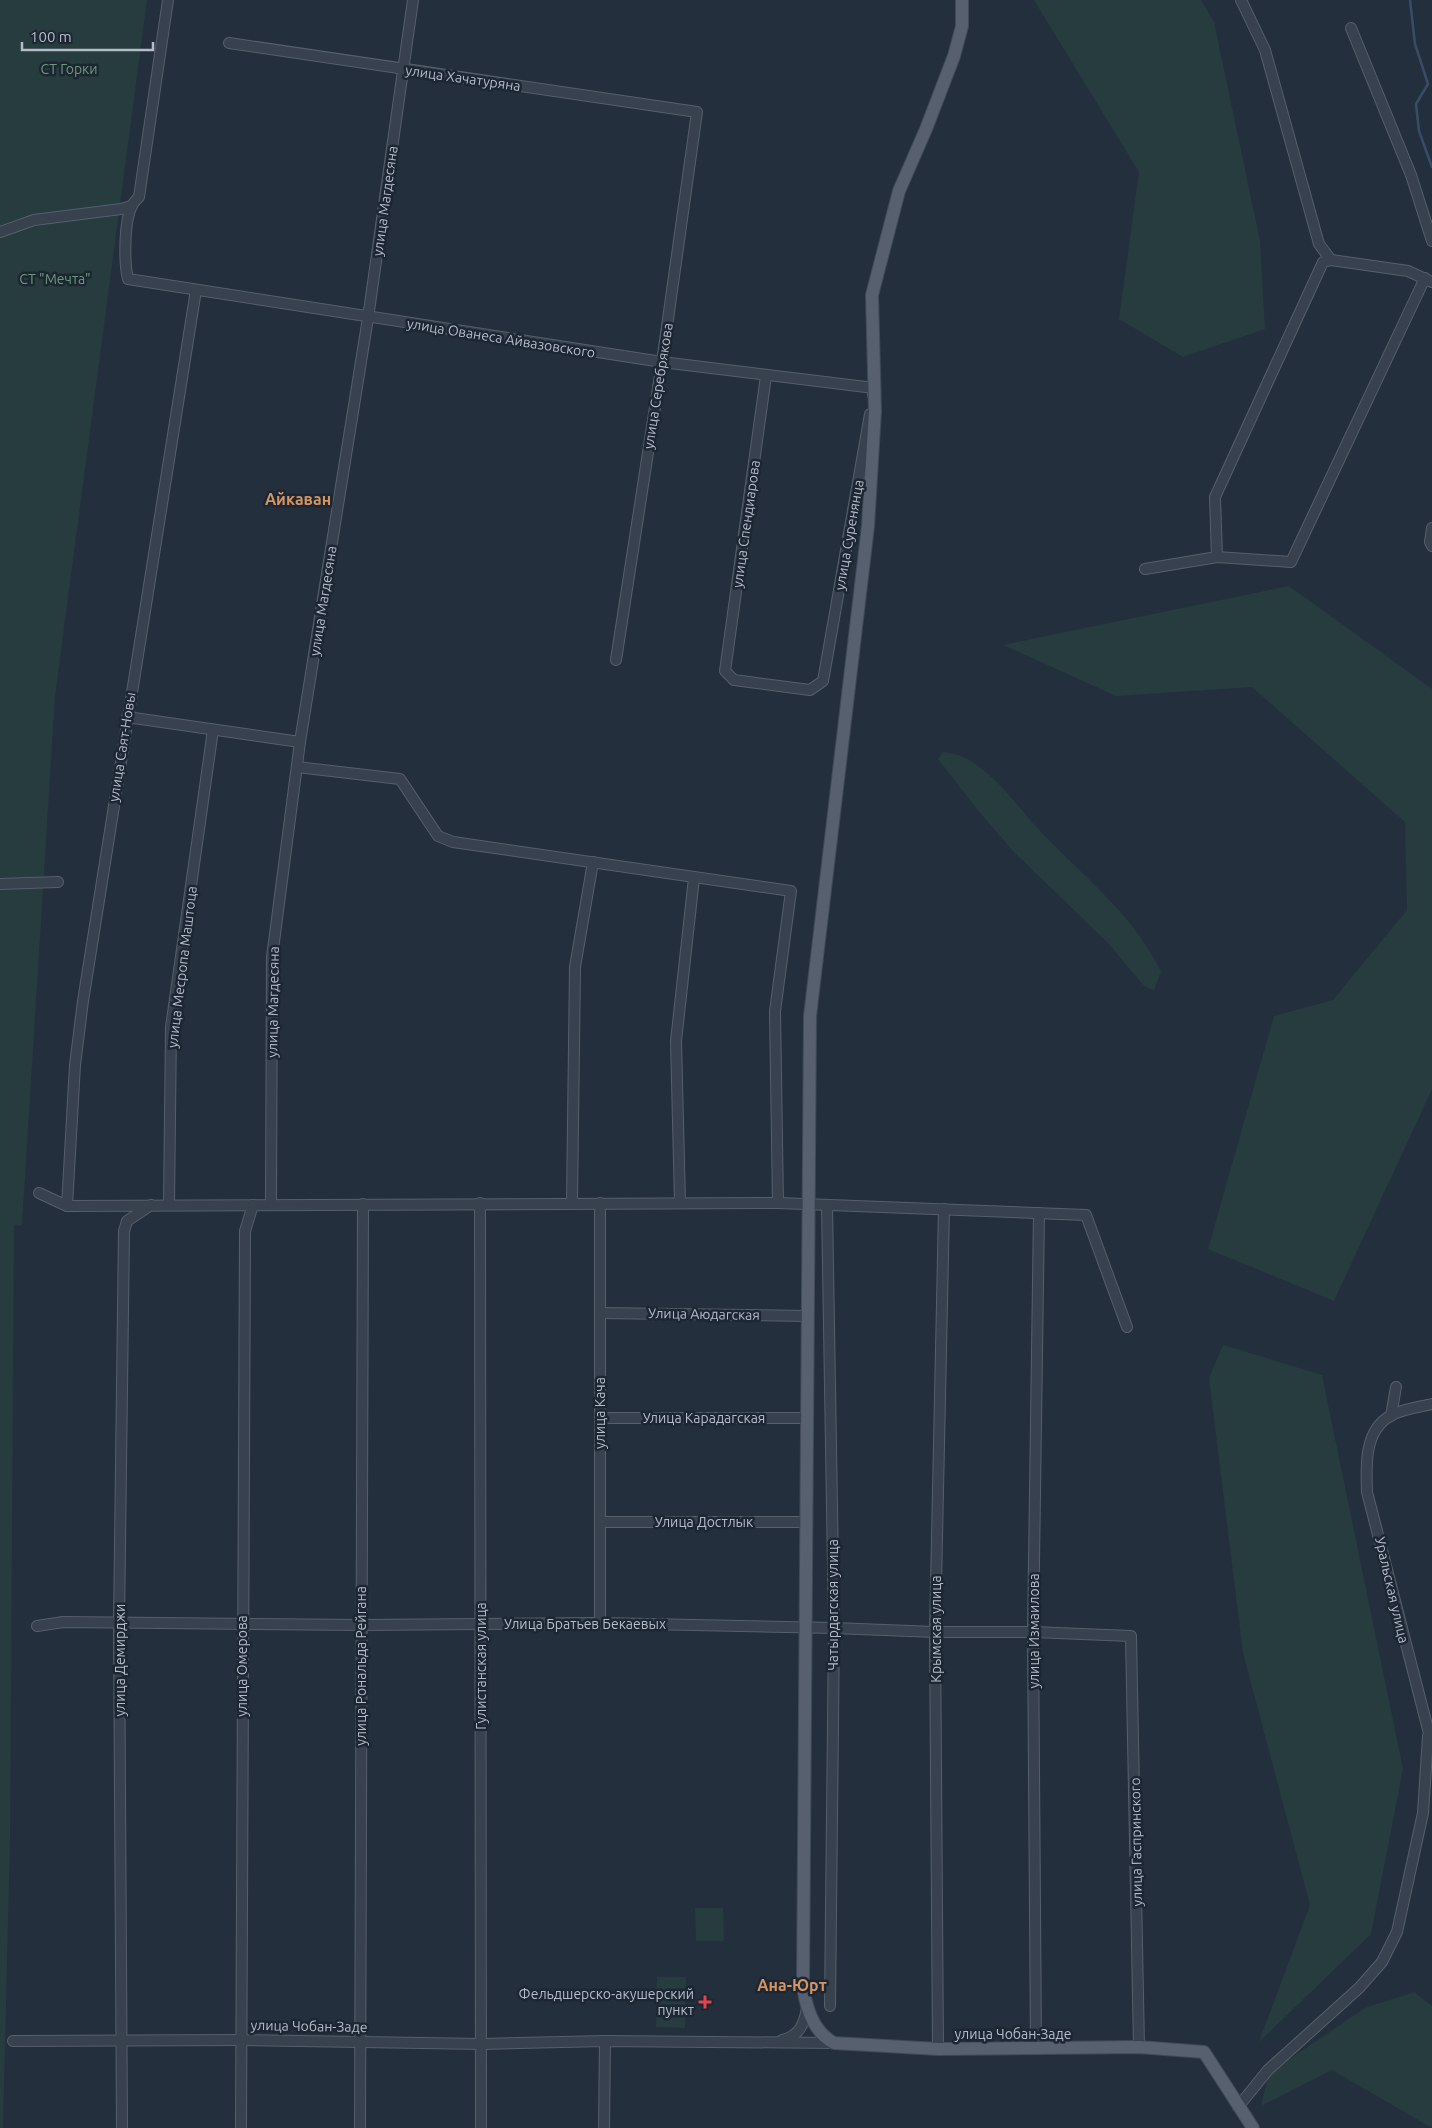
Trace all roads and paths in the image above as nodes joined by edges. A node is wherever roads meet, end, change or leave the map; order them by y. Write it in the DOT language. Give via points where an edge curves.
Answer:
graph roads {
  1 [pos="168,0"];
  2 [pos="413,0"];
  3 [pos="962,0"];
  4 [pos="1241,0"];
  5 [pos="1351,28"];
  6 [pos="229,43"];
  7 [pos="403,69"];
  8 [pos="697,112"];
  9 [pos="131,206"];
  10 [pos="0,232"];
  11 [pos="1432,241"];
  12 [pos="1331,260"];
  13 [pos="1429,280"];
  14 [pos="196,290"];
  15 [pos="368,318"];
  16 [pos="662,362"];
  17 [pos="766,376"];
  18 [pos="874,388"];
  19 [pos="1432,528"];
  20 [pos="1432,546"];
  21 [pos="1217,557"];
  22 [pos="1145,569"];
  23 [pos="616,660"];
  24 [pos="823,681"];
  25 [pos="127,717"];
  26 [pos="213,730"];
  27 [pos="300,742"];
  28 [pos="297,767"];
  29 [pos="593,862"];
  30 [pos="694,878"];
  31 [pos="58,882"];
  32 [pos="0,884"];
  33 [pos="39,1193"];
  34 [pos="778,1202"];
  35 [pos="480,1203"];
  36 [pos="600,1203"];
  37 [pos="680,1203"];
  38 [pos="363,1204"];
  39 [pos="572,1204"];
  40 [pos="808,1204"];
  41 [pos="827,1204"];
  42 [pos="151,1205"];
  43 [pos="169,1205"];
  44 [pos="254,1205"];
  45 [pos="271,1205"];
  46 [pos="67,1206"];
  47 [pos="944,1209"];
  48 [pos="1039,1213"];
  49 [pos="600,1313"];
  50 [pos="808,1316"];
  51 [pos="1127,1327"];
  52 [pos="1396,1387"];
  53 [pos="1432,1404"];
  54 [pos="1390,1416"];
  55 [pos="600,1418"];
  56 [pos="807,1418"];
  57 [pos="600,1522"];
  58 [pos="807,1522"];
  59 [pos="600,1622"];
  60 [pos="119,1624"];
  61 [pos="242,1624"];
  62 [pos="481,1624"];
  63 [pos="362,1625"];
  64 [pos="37,1626"];
  65 [pos="806,1627"];
  66 [pos="834,1628"];
  67 [pos="935,1632"];
  68 [pos="1033,1632"];
  69 [pos="1131,1636"];
  70 [pos="1430,1740"];
  71 [pos="830,2006"];
  72 [pos="807,2008"];
  73 [pos="122,2040"];
  74 [pos="242,2040"];
  75 [pos="829,2040"];
  76 [pos="605,2041"];
  77 [pos="13,2042"];
  78 [pos="360,2042"];
  79 [pos="773,2042"];
  80 [pos="482,2044"];
  81 [pos="1139,2047"];
  82 [pos="938,2049"];
  83 [pos="1036,2049"];
  84 [pos="1238,2107"];
  85 [pos="122,2128"];
  86 [pos="241,2128"];
  87 [pos="360,2128"];
  88 [pos="481,2128"];
  89 [pos="604,2128"];
  90 [pos="1253,2128"];
  1 -- 9 [label="street" via="140,197"];
  2 -- 7 [label="street, улица Магдесяна"];
  3 -- 18 [label="main road" via="962,26 954,56 899,192 872,294"];
  4 -- 12 [label="street" via="1265,50 1319,244"];
  5 -- 11 [label="street" via="1410,175"];
  6 -- 7 [label="street, улица Хачатуряна"];
  7 -- 8 [label="street, улица Хачатуряна"];
  7 -- 15 [label="street, улица Магдесяна"];
  8 -- 16 [label="street, улица Серебрякова"];
  9 -- 10 [label="street" via="34,220"];
  9 -- 14 [label="street, улица Ованеса Айвазовского" via="124,262 128,279"];
  12 -- 13 [label="street" via="1408,271"];
  12 -- 21 [label="street" via="1323,262 1215,497"];
  13 -- 21 [label="street" via="1291,562"];
  14 -- 15 [label="street, улица Ованеса Айвазовского"];
  14 -- 25 [label="street, улица Саят-Новы"];
  15 -- 16 [label="street, улица Ованеса Айвазовского"];
  15 -- 27 [label="street, улица Магдесяна"];
  16 -- 17 [label="street, улица Ованеса Айвазовского"];
  16 -- 23 [label="street, улица Серебрякова"];
  17 -- 18 [label="street, улица Ованеса Айвазовского"];
  17 -- 24 [label="street, улица Спендиарова" via="726,671 734,680 810,690"];
  18 -- 24 [label="street, улица Суренянца"];
  18 -- 40 [label="main road" via="868,526 810,1016"];
  19 -- 20 [label="street"];
  21 -- 22 [label="street"];
  25 -- 26 [label="street"];
  25 -- 46 [label="street, улица Саят-Новы" via="75,1065"];
  26 -- 27 [label="street"];
  26 -- 43 [label="street, улица Месропа Маштоца" via="171,1027"];
  27 -- 28 [label="street, улица Магдесяна"];
  28 -- 29 [label="street" via="400,779 438,836 453,842"];
  28 -- 45 [label="street, улица Магдесяна" via="272,957"];
  29 -- 30 [label="street"];
  29 -- 39 [label="street" via="575,967"];
  30 -- 34 [label="street" via="791,891 775,1012"];
  30 -- 37 [label="street" via="676,1041"];
  31 -- 32 [label="street"];
  33 -- 46 [label="street"];
  34 -- 37 [label="street"];
  34 -- 40 [label="street"];
  35 -- 38 [label="street"];
  35 -- 39 [label="street"];
  35 -- 62 [label="street, Гулистанская улица"];
  36 -- 37 [label="street"];
  36 -- 39 [label="street"];
  36 -- 49 [label="street, улица Кача"];
  38 -- 45 [label="street"];
  38 -- 63 [label="street, улица Рональда Рейгана"];
  40 -- 41 [label="street"];
  40 -- 50 [label="main road"];
  41 -- 47 [label="street"];
  41 -- 66 [label="street, Чатырдагская улица"];
  42 -- 43 [label="street"];
  42 -- 46 [label="street"];
  42 -- 60 [label="street, улица Демирджи" via="127,1221 124,1230"];
  43 -- 44 [label="street"];
  44 -- 45 [label="street"];
  44 -- 61 [label="street, улица Омерова" via="245,1231"];
  47 -- 48 [label="street"];
  47 -- 67 [label="street, Крымская улица"];
  48 -- 51 [label="street" via="1086,1215"];
  48 -- 68 [label="street, улица Измаилова"];
  49 -- 50 [label="street, Улица Аюдагская"];
  49 -- 55 [label="street, улица Кача"];
  50 -- 56 [label="main road"];
  52 -- 54 [label="street"];
  53 -- 54 [label="street"];
  54 -- 70 [label="street, Уральская улица" via="1373,1434 1366,1461 1367,1492"];
  55 -- 56 [label="street, Улица Карадагская"];
  55 -- 57 [label="street, улица Кача"];
  56 -- 58 [label="main road"];
  57 -- 58 [label="street, Улица Достлык"];
  57 -- 59 [label="street, улица Кача"];
  58 -- 65 [label="main road"];
  59 -- 62 [label="street, Улица Братьев Бекаевых"];
  59 -- 65 [label="street, Улица Братьев Бекаевых"];
  60 -- 61 [label="street, Улица Братьев Бекаевых"];
  60 -- 64 [label="street, Улица Братьев Бекаевых" via="64,1622"];
  60 -- 73 [label="street, улица Демирджи"];
  61 -- 63 [label="street, Улица Братьев Бекаевых"];
  61 -- 74 [label="street, улица Омерова"];
  62 -- 63 [label="street, Улица Братьев Бекаевых"];
  62 -- 80 [label="street, Гулистанская улица"];
  63 -- 78 [label="street, улица Рональда Рейгана"];
  65 -- 66 [label="street, Улица Братьев Бекаевых"];
  65 -- 72 [label="main road" via="803,1986"];
  66 -- 67 [label="street, Улица Братьев Бекаевых"];
  66 -- 71 [label="street, Чатырдагская улица"];
  67 -- 68 [label="street, Улица Братьев Бекаевых"];
  67 -- 82 [label="street, Крымская улица"];
  68 -- 69 [label="street, Улица Братьев Бекаевых"];
  68 -- 83 [label="street, улица Измаилова"];
  69 -- 81 [label="street, улица Гаспринского"];
  70 -- 84 [label="street, Уральская улица" via="1423,1813 1397,1932 1382,1962 1359,1988 1268,2070"];
  72 -- 75 [label="main road"];
  72 -- 79 [label="street" via="797,2033"];
  73 -- 74 [label="street, улица Чобан-Заде"];
  73 -- 77 [label="street, улица Чобан-Заде"];
  73 -- 85 [label="street, улица Демирджи"];
  74 -- 78 [label="street, улица Чобан-Заде"];
  74 -- 86 [label="street, улица Омерова"];
  75 -- 79 [label="street, улица Чобан-Заде"];
  75 -- 82 [label="main road, улица Чобан-Заде"];
  76 -- 79 [label="street, улица Чобан-Заде"];
  76 -- 80 [label="street, улица Чобан-Заде"];
  76 -- 89 [label="street"];
  78 -- 80 [label="street, улица Чобан-Заде"];
  78 -- 87 [label="street, улица Рональда Рейгана"];
  80 -- 88 [label="street, Гулистанская улица"];
  81 -- 83 [label="main road, улица Чобан-Заде"];
  81 -- 84 [label="main road, улица Чобан-Заде" via="1204,2052"];
  82 -- 83 [label="main road, улица Чобан-Заде"];
  84 -- 90 [label="main road"];
}
